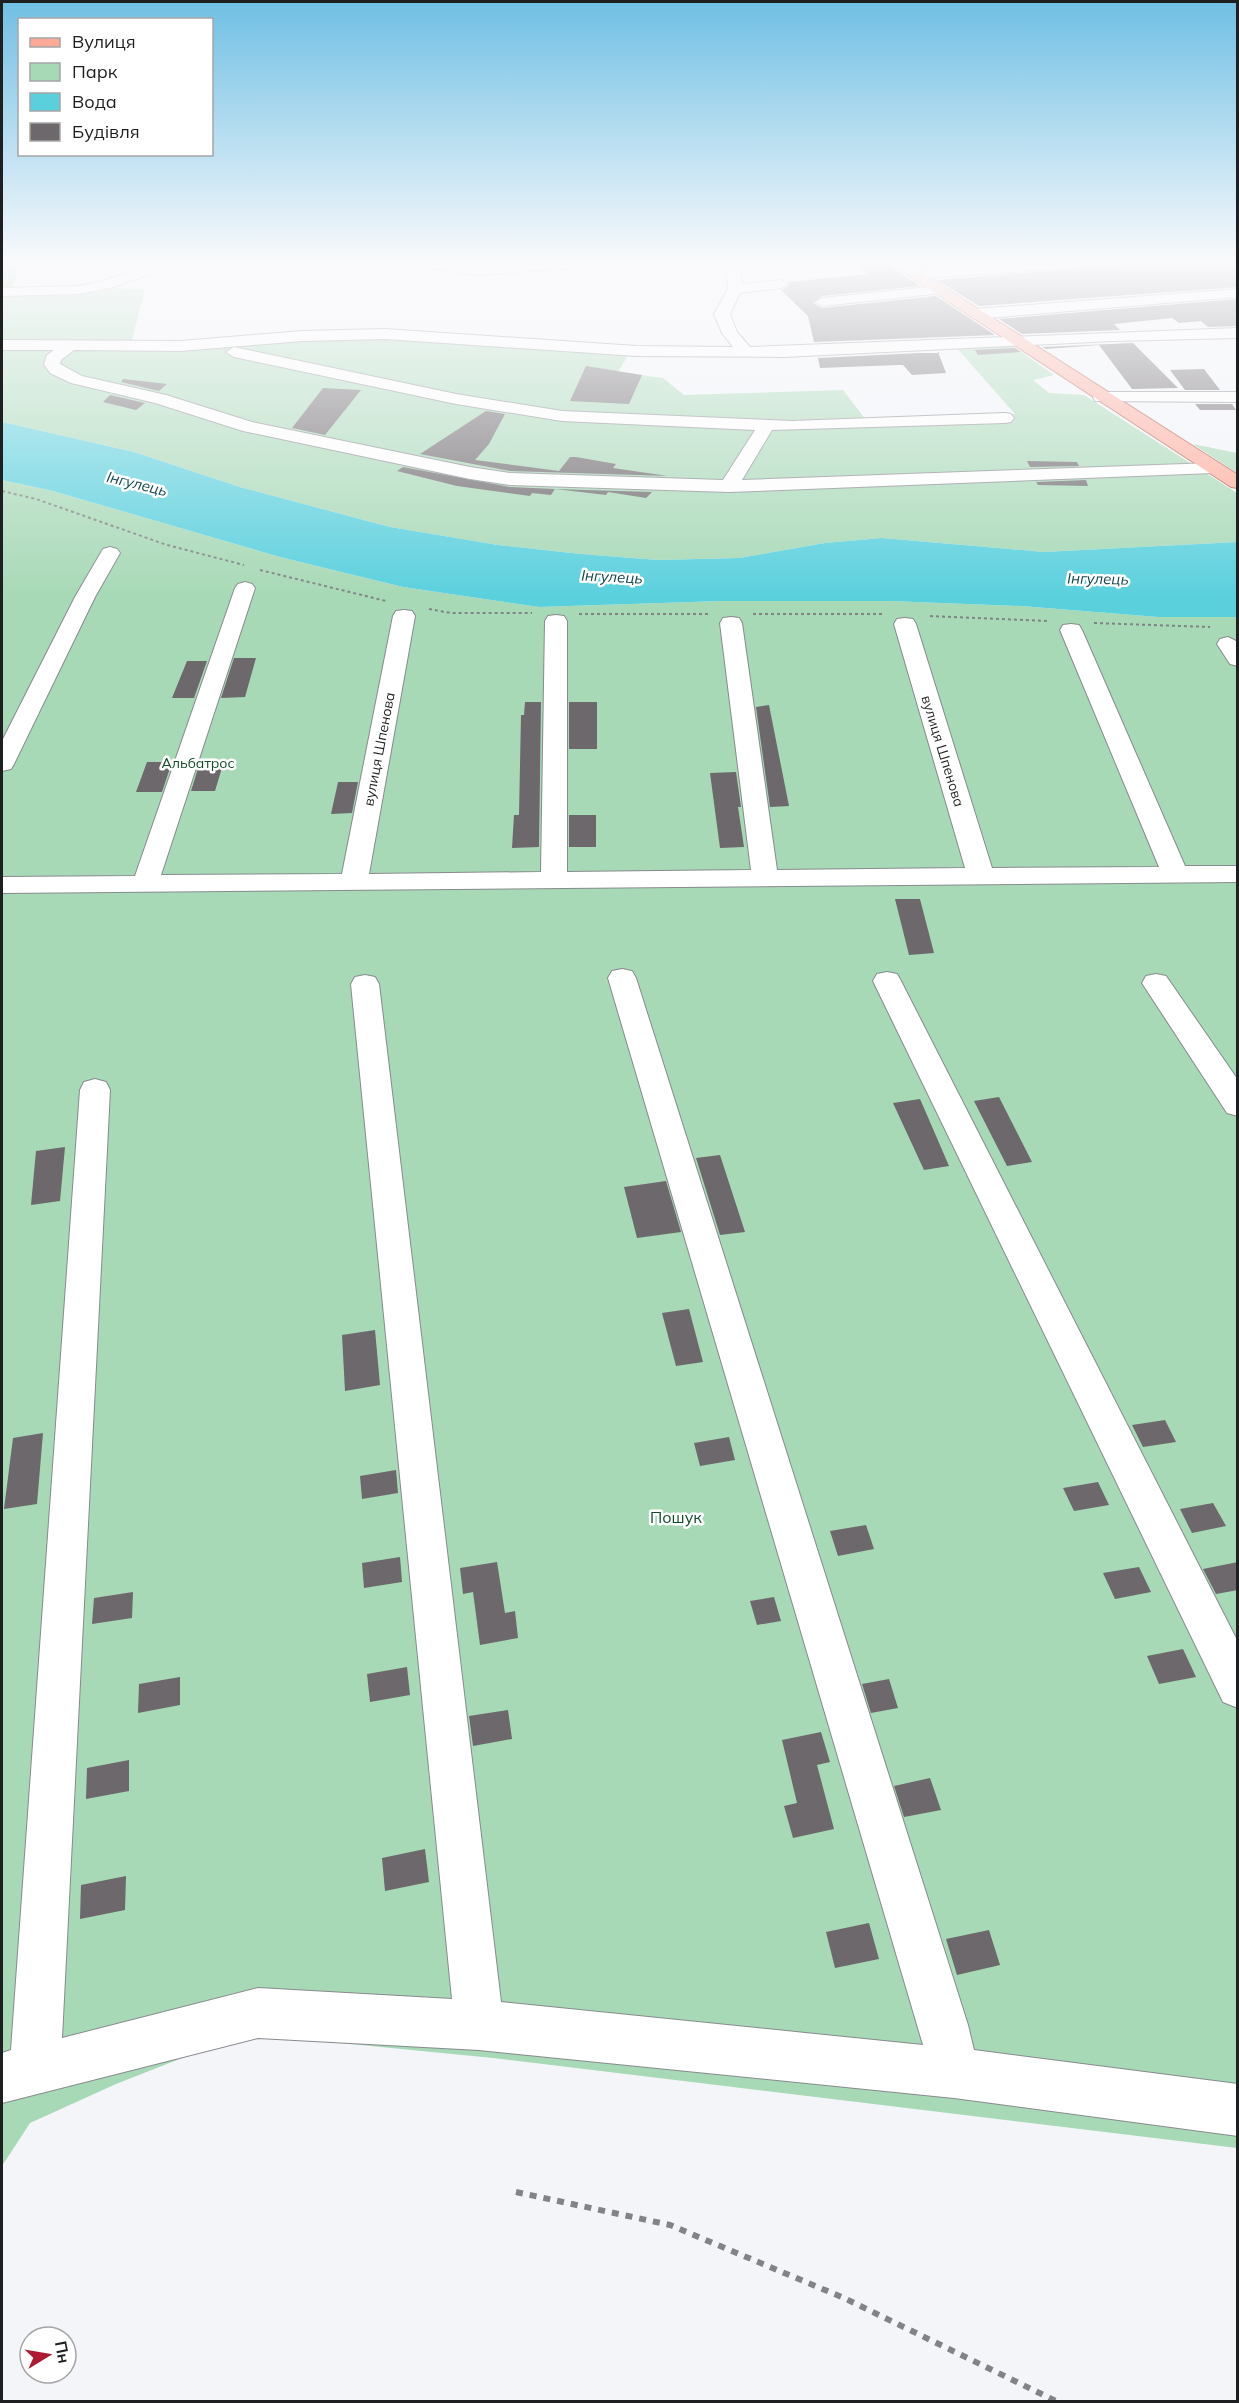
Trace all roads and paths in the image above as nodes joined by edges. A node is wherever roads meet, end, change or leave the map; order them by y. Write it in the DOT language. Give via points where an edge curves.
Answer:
graph roads {
  1 [pos="65,374"];
  2 [pos="344,374"];
  3 [pos="1067,374"];
  4 [pos="1101,397"];
  5 [pos="1238,397"];
  6 [pos="1005,418"];
  7 [pos="767,425"];
  8 [pos="1213,468"];
  9 [pos="1238,483"];
  10 [pos="729,486"];
  11 [pos="2,491"];
  12 [pos="110,553"];
  13 [pos="245,588"];
  14 [pos="406,609"];
  15 [pos="928,615"];
  16 [pos="556,616"];
  17 [pos="734,617"];
  18 [pos="895,619"];
  19 [pos="1072,624"];
  20 [pos="1212,627"];
  21 [pos="2,764"];
  22 [pos="1238,874"];
  23 [pos="1176,875"];
  24 [pos="981,878"];
  25 [pos="765,879"];
  26 [pos="555,880"];
  27 [pos="354,882"];
  28 [pos="145,884"];
  29 [pos="2,885"];
  30 [pos="622,978"];
  31 [pos="887,981"];
  32 [pos="1156,983"];
  33 [pos="365,984"];
  34 [pos="95,1090"];
  35 [pos="1238,1105"];
  36 [pos="1238,1687"];
  37 [pos="479,2025"];
  38 [pos="954,2073"];
  39 [pos="18,2074"];
  40 [pos="1238,2110"];
  41 [pos="516,2192"];
  42 [pos="1058,2402"];
  1 -- 10 [label="street" via="301,439 470,473 510,479"];
  2 -- 7 [label="street" via="541,414"];
  3 -- 4 [label="main road"];
  4 -- 5 [label="street"];
  4 -- 8 [label="main road"];
  6 -- 7 [label="street"];
  7 -- 10 [label="street"];
  8 -- 9 [label="main road"];
  8 -- 10 [label="street"];
  11 -- 14 [label="path" via="167,545"];
  12 -- 21 [label="street"];
  13 -- 28 [label="street"];
  14 -- 16 [label="path"];
  14 -- 27 [label="street, вулиця Шпенова"];
  15 -- 19 [label="path"];
  16 -- 17 [label="path"];
  16 -- 26 [label="street"];
  17 -- 18 [label="path"];
  17 -- 25 [label="street"];
  18 -- 24 [label="street, вулиця Шпенова"];
  19 -- 20 [label="path"];
  19 -- 23 [label="street"];
  22 -- 23 [label="street"];
  23 -- 24 [label="street"];
  24 -- 25 [label="street"];
  25 -- 26 [label="street"];
  26 -- 27 [label="street"];
  27 -- 28 [label="street"];
  28 -- 29 [label="street"];
  30 -- 38 [label="street" via="939,2013"];
  31 -- 36 [label="street"];
  32 -- 35 [label="street"];
  33 -- 37 [label="street"];
  34 -- 39 [label="street"];
  37 -- 38 [label="street"];
  37 -- 39 [label="street" via="258,2013"];
  38 -- 40 [label="street"];
  41 -- 42 [label="path" via="670,2225 844,2298"];
}
